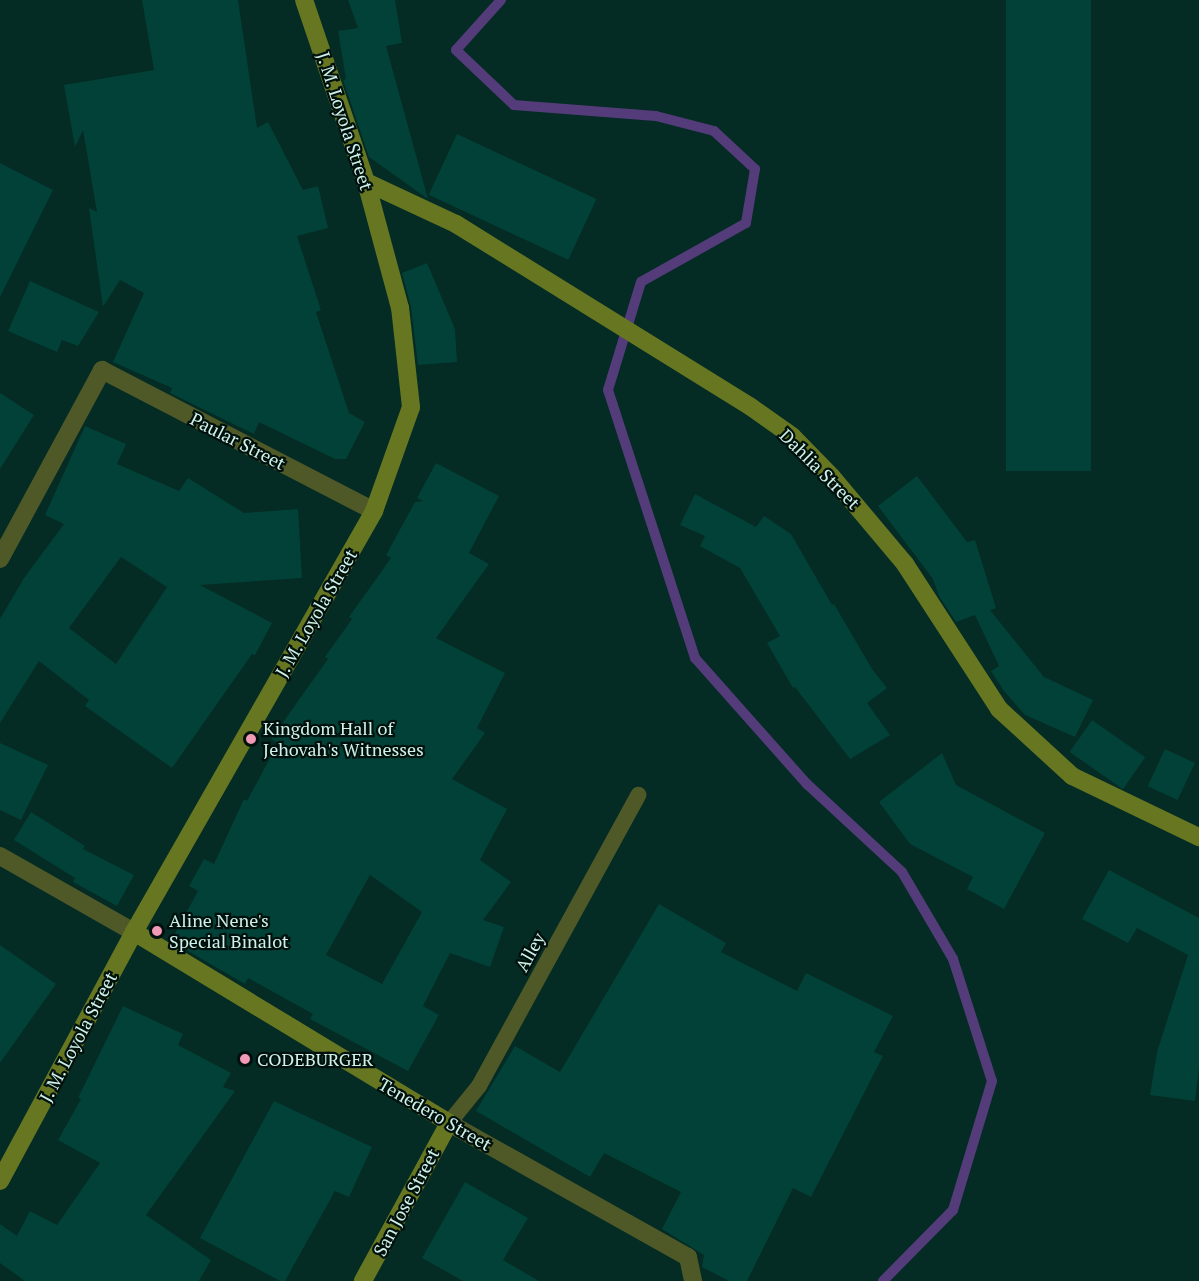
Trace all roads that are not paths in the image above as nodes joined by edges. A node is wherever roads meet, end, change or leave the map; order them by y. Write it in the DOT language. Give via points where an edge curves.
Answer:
graph roads {
  1 [pos="304,0"];
  2 [pos="366,182"];
  3 [pos="374,511"];
  4 [pos="0,559"];
  5 [pos="638,795"];
  6 [pos="1199,837"];
  7 [pos="0,856"];
  8 [pos="134,932"];
  9 [pos="449,1123"];
  10 [pos="0,1181"];
  11 [pos="363,1281"];
  12 [pos="693,1281"];
  1 -- 2 [label="main road, J. M. Loyola Street"];
  2 -- 3 [label="main road, J. M. Loyola Street" via="400,308 411,407"];
  2 -- 6 [label="main road, Dahlia Street" via="456,224 792,436 906,564 999,709 1072,776"];
  3 -- 4 [label="street, Paular Street" via="102,370"];
  3 -- 8 [label="main road, J. M. Loyola Street"];
  5 -- 9 [label="lane, Alley" via="479,1086"];
  7 -- 8 [label="street, Tenedero Street"];
  8 -- 9 [label="main road, Tenedero Street"];
  8 -- 10 [label="main road, J. M. Loyola Street"];
  9 -- 11 [label="main road, San Jose Street"];
  9 -- 12 [label="street, Tenedero Street" via="688,1257"];
}
